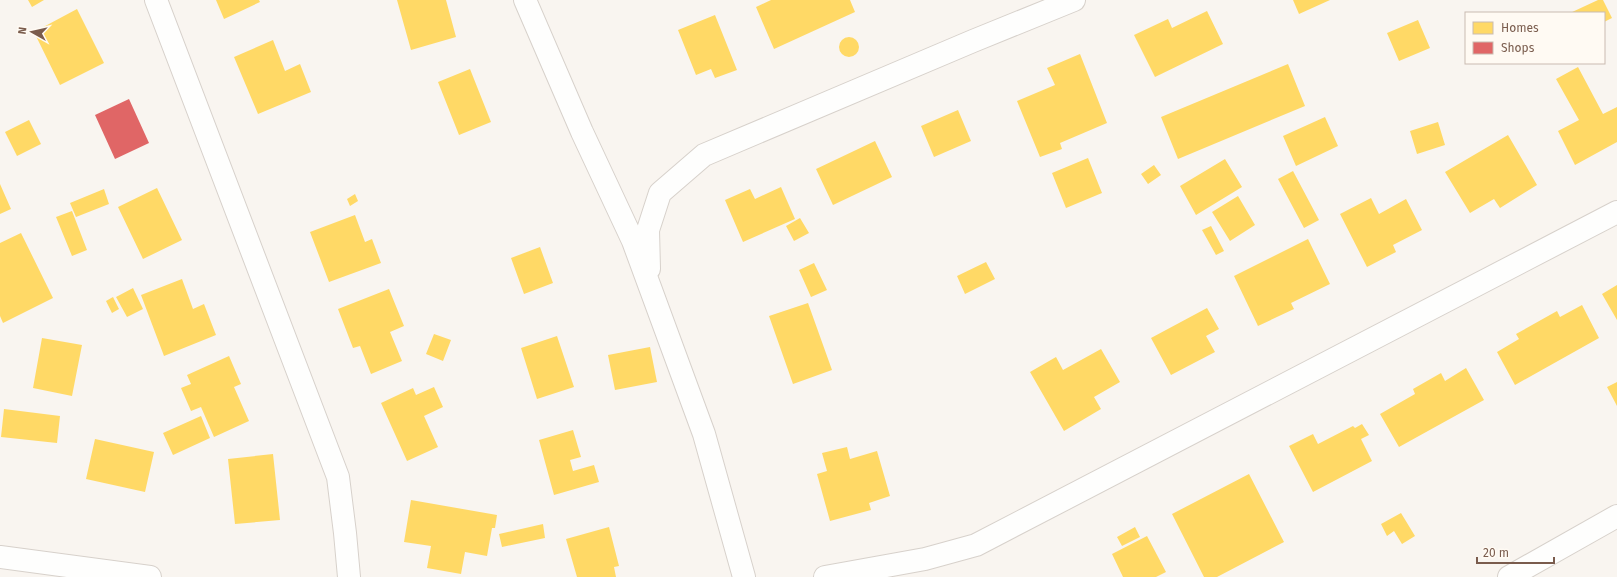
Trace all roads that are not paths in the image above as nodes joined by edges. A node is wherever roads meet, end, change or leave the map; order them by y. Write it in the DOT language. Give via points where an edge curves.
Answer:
graph roads {
  1 [pos="156,0"];
  2 [pos="525,0"];
  3 [pos="1074,0"];
  4 [pos="1617,212"];
  5 [pos="649,285"];
  6 [pos="1617,516"];
  7 [pos="0,557"];
  8 [pos="150,577"];
  9 [pos="349,577"];
  10 [pos="744,577"];
  11 [pos="825,577"];
  12 [pos="1509,577"];
  1 -- 9 [label="street" via="338,477"];
  2 -- 5 [label="street" via="633,241"];
  3 -- 5 [label="street" via="704,155 660,193 648,230"];
  4 -- 11 [label="street" via="976,545 924,559"];
  5 -- 10 [label="street" via="704,434"];
  6 -- 12 [label="street"];
  7 -- 8 [label="street"];
}
